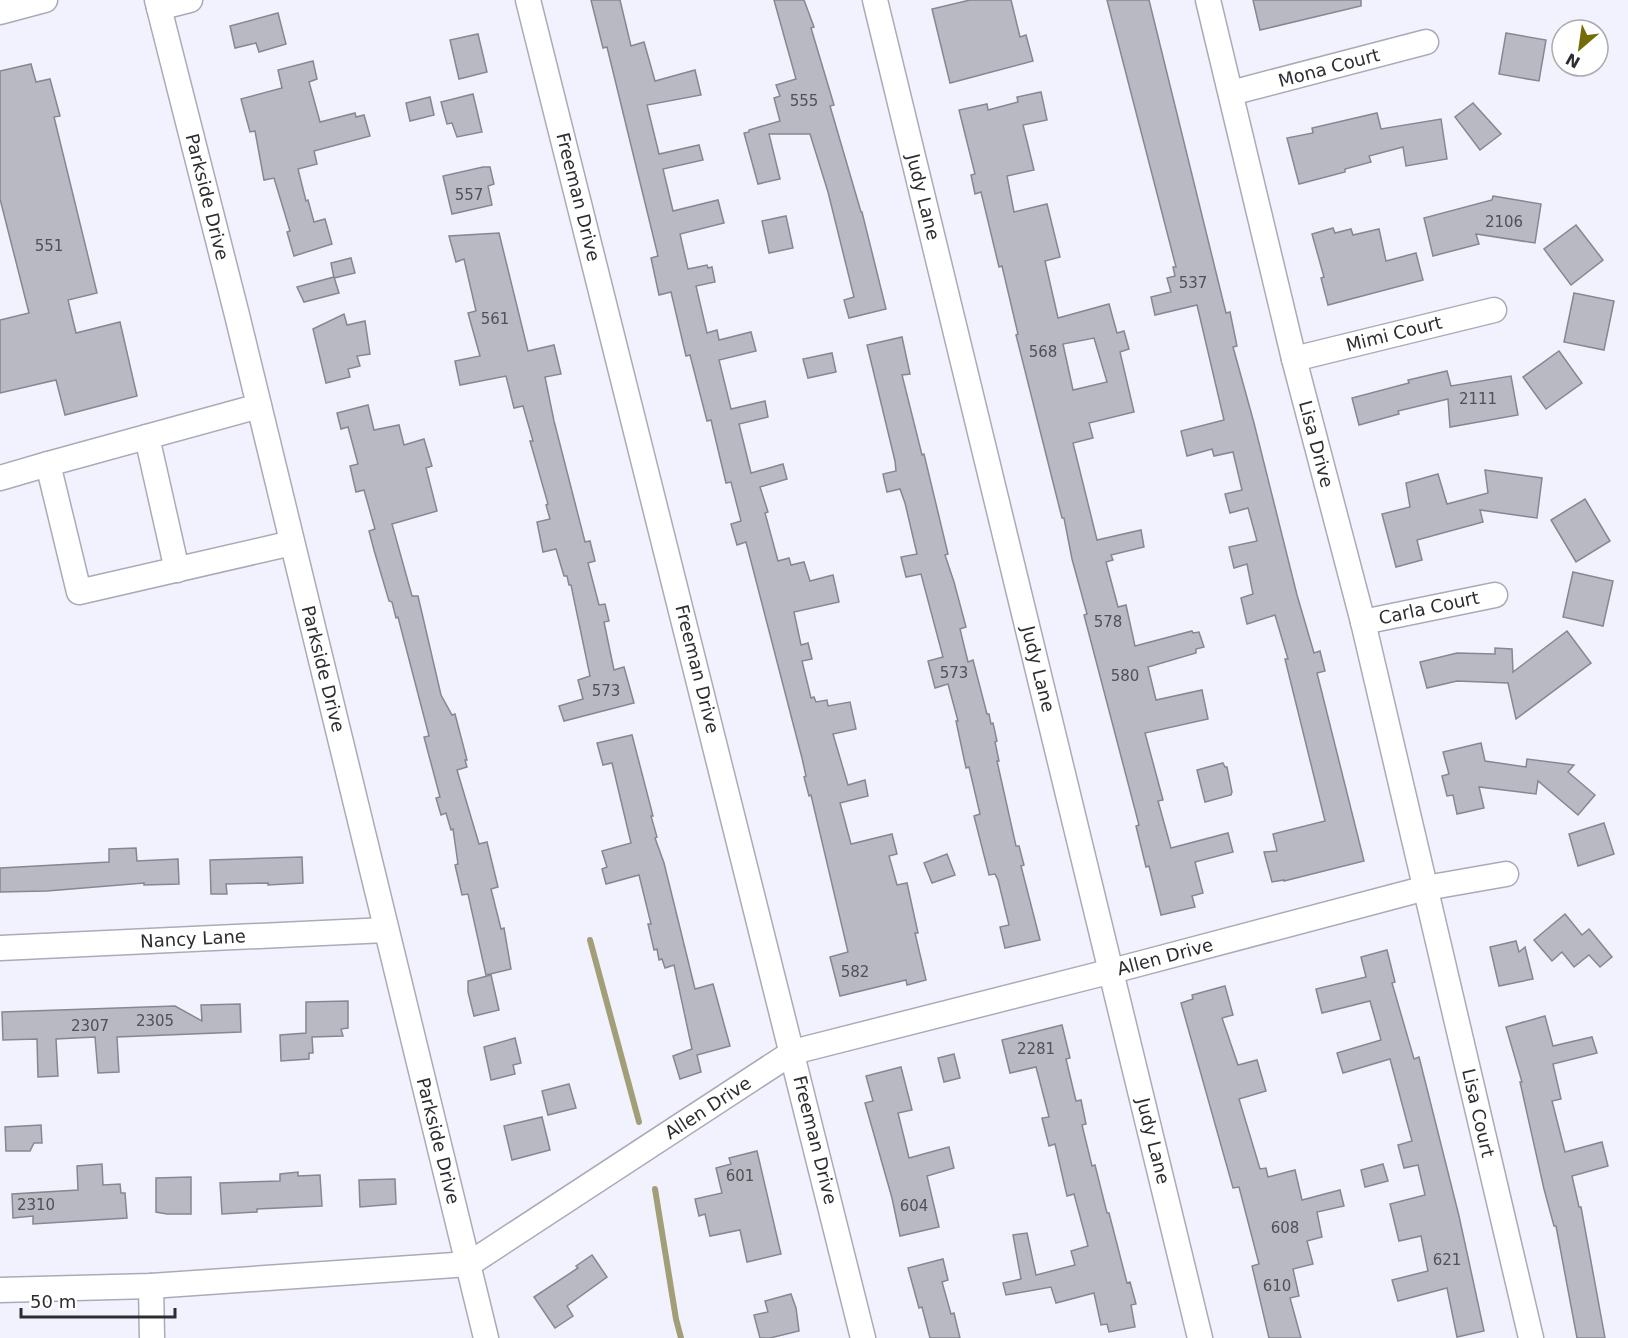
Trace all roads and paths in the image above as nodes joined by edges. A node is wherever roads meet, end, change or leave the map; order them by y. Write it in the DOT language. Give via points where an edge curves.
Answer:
graph roads {
  1 [pos="45,0"];
  2 [pos="190,0"];
  3 [pos="528,0"];
  4 [pos="875,0"];
  5 [pos="1208,0"];
  6 [pos="158,4"];
  7 [pos="0,12"];
  8 [pos="1426,42"];
  9 [pos="1231,93"];
  10 [pos="1494,310"];
  11 [pos="1294,359"];
  12 [pos="259,406"];
  13 [pos="147,437"];
  14 [pos="48,464"];
  15 [pos="0,478"];
  16 [pos="292,543"];
  17 [pos="177,570"];
  18 [pos="1495,595"];
  19 [pos="1363,621"];
  20 [pos="1506,874"];
  21 [pos="1426,888"];
  22 [pos="386,930"];
  23 [pos="0,948"];
  24 [pos="1112,971"];
  25 [pos="793,1052"];
  26 [pos="469,1264"];
  27 [pos="151,1286"];
  28 [pos="0,1290"];
  29 [pos="152,1338"];
  30 [pos="486,1338"];
  31 [pos="863,1338"];
  32 [pos="1200,1338"];
  33 [pos="1531,1338"];
  1 -- 7 [label="street"];
  2 -- 6 [label="street"];
  3 -- 25 [label="street, Freeman Drive"];
  4 -- 24 [label="street, Judy Lane"];
  5 -- 9 [label="street, Lisa Drive"];
  6 -- 12 [label="street, Parkside Drive"];
  8 -- 9 [label="street, Mona Court"];
  9 -- 11 [label="street, Lisa Drive"];
  10 -- 11 [label="street, Mimi Court"];
  11 -- 19 [label="street, Lisa Drive"];
  12 -- 13 [label="street"];
  12 -- 16 [label="street, Parkside Drive"];
  13 -- 14 [label="street"];
  13 -- 17 [label="street"];
  14 -- 15 [label="street"];
  14 -- 17 [label="street" via="80,592"];
  16 -- 17 [label="street"];
  16 -- 22 [label="street, Parkside Drive"];
  18 -- 19 [label="street, Carla Court"];
  19 -- 21 [label="street, Lisa Drive"];
  20 -- 21 [label="street, Allen Drive"];
  21 -- 24 [label="street, Allen Drive"];
  21 -- 33 [label="street, Lisa Court"];
  22 -- 23 [label="street, Nancy Lane"];
  22 -- 26 [label="street, Parkside Drive"];
  24 -- 25 [label="street, Allen Drive"];
  24 -- 32 [label="street, Judy Lane"];
  25 -- 26 [label="street, Allen Drive"];
  25 -- 31 [label="street, Freeman Drive"];
  26 -- 27 [label="street, Allen Drive"];
  26 -- 30 [label="street, Parkside Drive"];
  27 -- 28 [label="street, Allen Drive"];
  27 -- 29 [label="street"];
}
